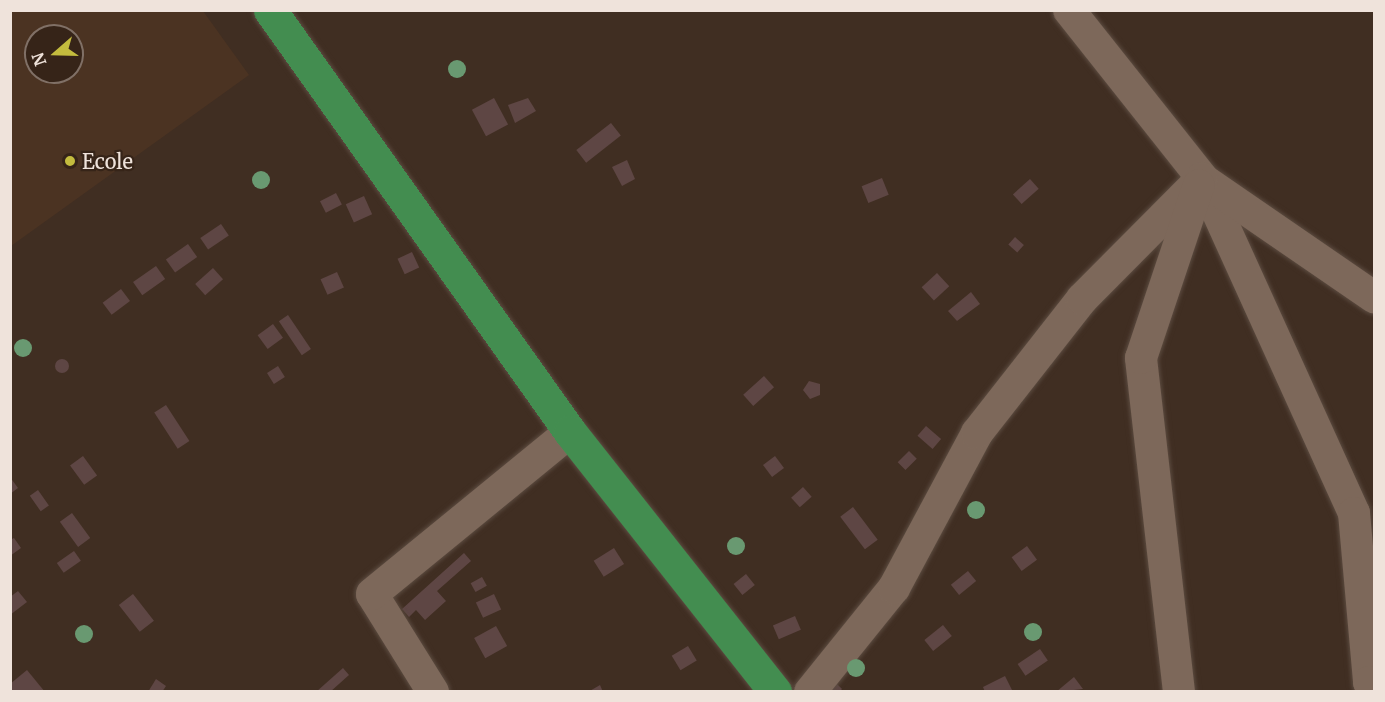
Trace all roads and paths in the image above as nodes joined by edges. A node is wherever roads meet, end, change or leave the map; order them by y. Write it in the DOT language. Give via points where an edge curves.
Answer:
graph roads {
  1 [pos="270,10"];
  2 [pos="1069,10"];
  3 [pos="1202,178"];
  4 [pos="1374,297"];
  5 [pos="570,432"];
  6 [pos="1374,688"];
  7 [pos="433,692"];
  8 [pos="775,692"];
  9 [pos="810,692"];
  10 [pos="1179,692"];
  1 -- 5 [label="main road"];
  2 -- 3 [label="street"];
  3 -- 4 [label="street"];
  3 -- 6 [label="street" via="1354,513 1369,681"];
  3 -- 9 [label="street" via="1082,299 976,433 894,588"];
  3 -- 10 [label="street" via="1141,358"];
  5 -- 7 [label="street" via="372,594"];
  5 -- 8 [label="main road"];
}
